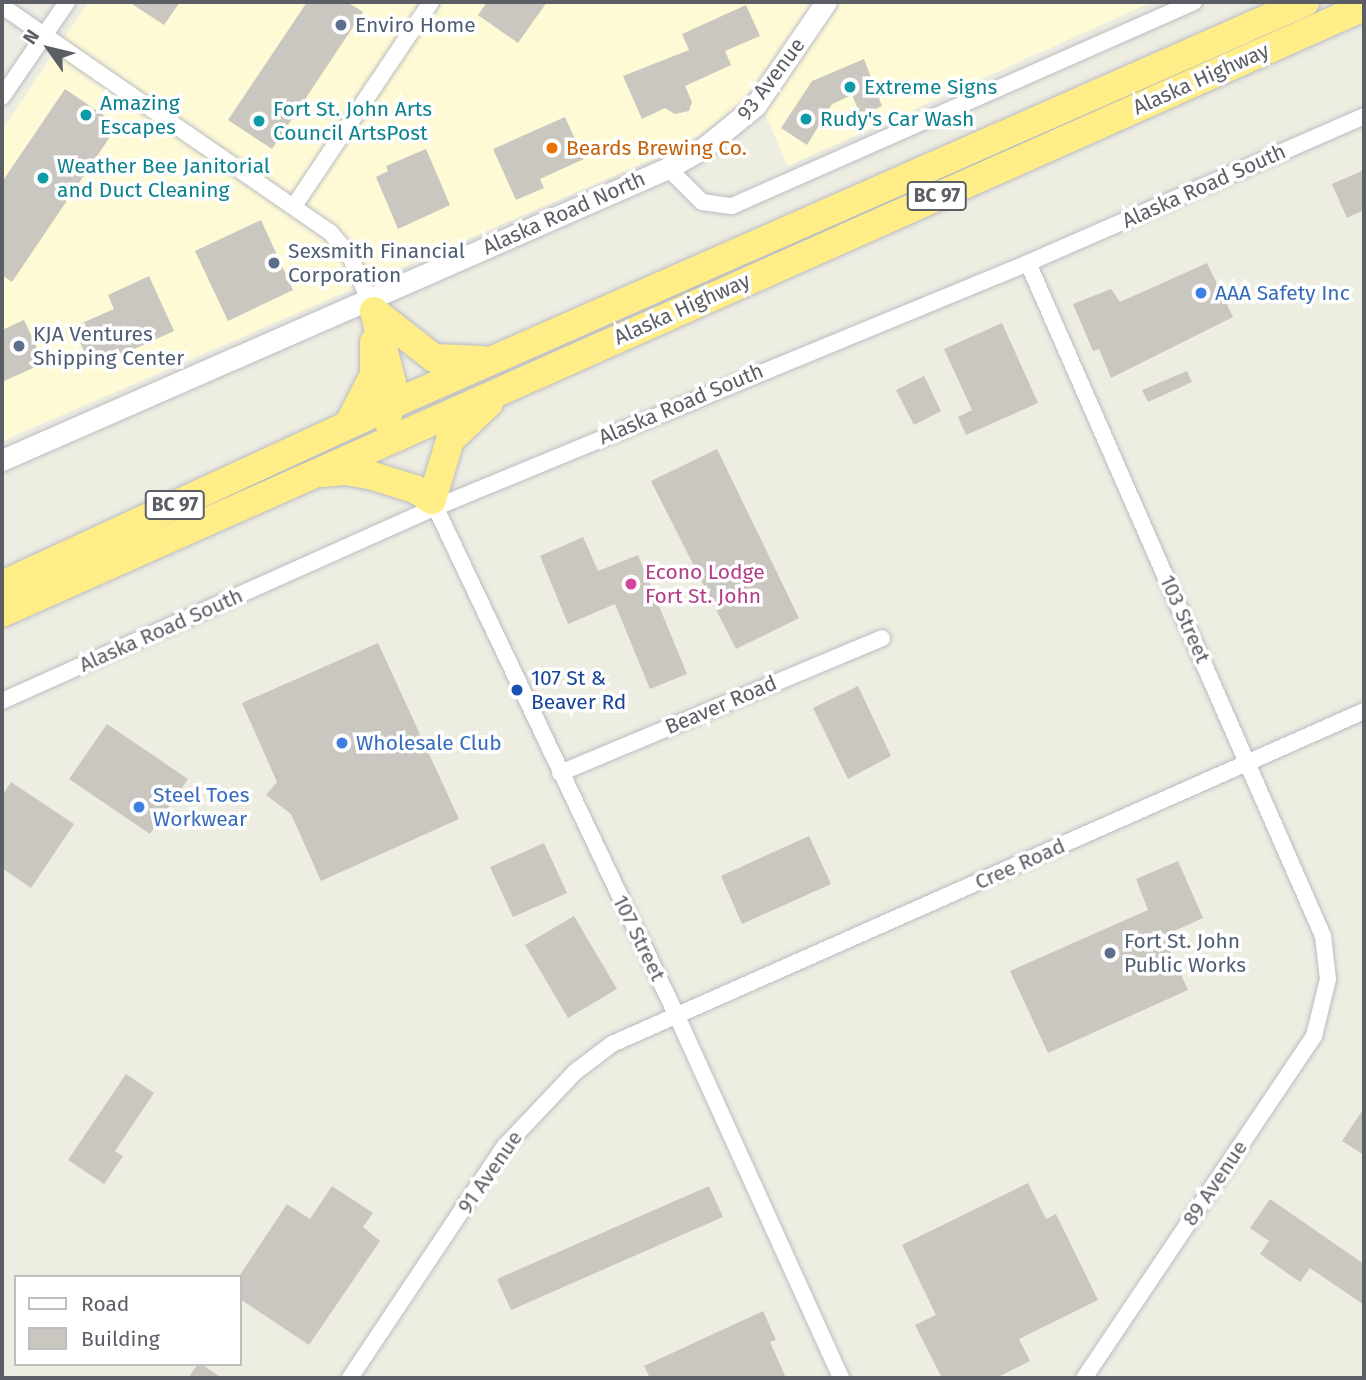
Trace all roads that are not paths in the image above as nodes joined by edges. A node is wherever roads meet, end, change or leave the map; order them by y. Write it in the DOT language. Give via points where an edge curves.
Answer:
graph roads {
  1 [pos="67,2"];
  2 [pos="431,2"];
  3 [pos="827,2"];
  4 [pos="1194,2"];
  5 [pos="1306,2"];
  6 [pos="2,6"];
  7 [pos="1364,7"];
  8 [pos="44,35"];
  9 [pos="2,97"];
  10 [pos="1364,116"];
  11 [pos="668,168"];
  12 [pos="295,206"];
  13 [pos="1028,263"];
  14 [pos="372,305"];
  15 [pos="498,359"];
  16 [pos="453,379"];
  17 [pos="510,385"];
  18 [pos="391,405"];
  19 [pos="429,421"];
  20 [pos="348,425"];
  21 [pos="381,443"];
  22 [pos="2,460"];
  23 [pos="308,475"];
  24 [pos="433,504"];
  25 [pos="2,585"];
  26 [pos="2,613"];
  27 [pos="882,638"];
  28 [pos="2,701"];
  29 [pos="1364,711"];
  30 [pos="1249,764"];
  31 [pos="560,773"];
  32 [pos="1328,979"];
  33 [pos="676,1014"];
  34 [pos="350,1378"];
  35 [pos="841,1378"];
  36 [pos="1084,1378"];
  1 -- 8 [label="street"];
  2 -- 12 [label="street"];
  3 -- 11 [label="street, 93 Avenue" via="755,106 734,127"];
  4 -- 11 [label="street, Alaska Road North" via="732,206 702,202"];
  5 -- 15 [label="highway, Alaska Highway / BC 97"];
  6 -- 8 [label="street"];
  7 -- 17 [label="highway, Alaska Highway / BC 97"];
  8 -- 9 [label="street"];
  8 -- 12 [label="street"];
  10 -- 13 [label="street, Alaska Road South"];
  11 -- 14 [label="street, Alaska Road North"];
  12 -- 14 [label="street" via="340,242"];
  13 -- 24 [label="street, Alaska Road South"];
  13 -- 30 [label="street, 103 Street"];
  14 -- 15 [label="highway" via="434,358"];
  14 -- 18 [label="highway" via="389,360"];
  14 -- 20 [label="highway" via="374,375"];
  14 -- 22 [label="street, Alaska Road North"];
  15 -- 16 [label="highway, Alaska Highway / BC 97"];
  16 -- 18 [label="highway, Alaska Highway / BC 97"];
  16 -- 19 [label="highway"];
  17 -- 19 [label="highway, Alaska Highway / BC 97"];
  17 -- 24 [label="highway" via="450,440"];
  18 -- 20 [label="highway, Alaska Highway / BC 97"];
  18 -- 21 [label="highway"];
  19 -- 21 [label="highway, Alaska Highway / BC 97"];
  19 -- 24 [label="highway"];
  20 -- 25 [label="highway, Alaska Highway / BC 97"];
  21 -- 23 [label="highway, Alaska Highway / BC 97"];
  23 -- 24 [label="highway" via="346,471 373,476 415,489"];
  23 -- 26 [label="highway, Alaska Highway / BC 97"];
  24 -- 28 [label="street, Alaska Road South"];
  24 -- 31 [label="street, 107 Street"];
  27 -- 31 [label="street, Beaver Road"];
  29 -- 30 [label="street, Cree Road"];
  30 -- 32 [label="street, 103 Street" via="1323,936"];
  30 -- 33 [label="street, Cree Road"];
  31 -- 33 [label="street, 107 Street"];
  32 -- 36 [label="street, 89 Avenue" via="1314,1036"];
  33 -- 34 [label="street, 91 Avenue" via="612,1044 539,1106 505,1146"];
  33 -- 35 [label="street, 107 Street"];
}
